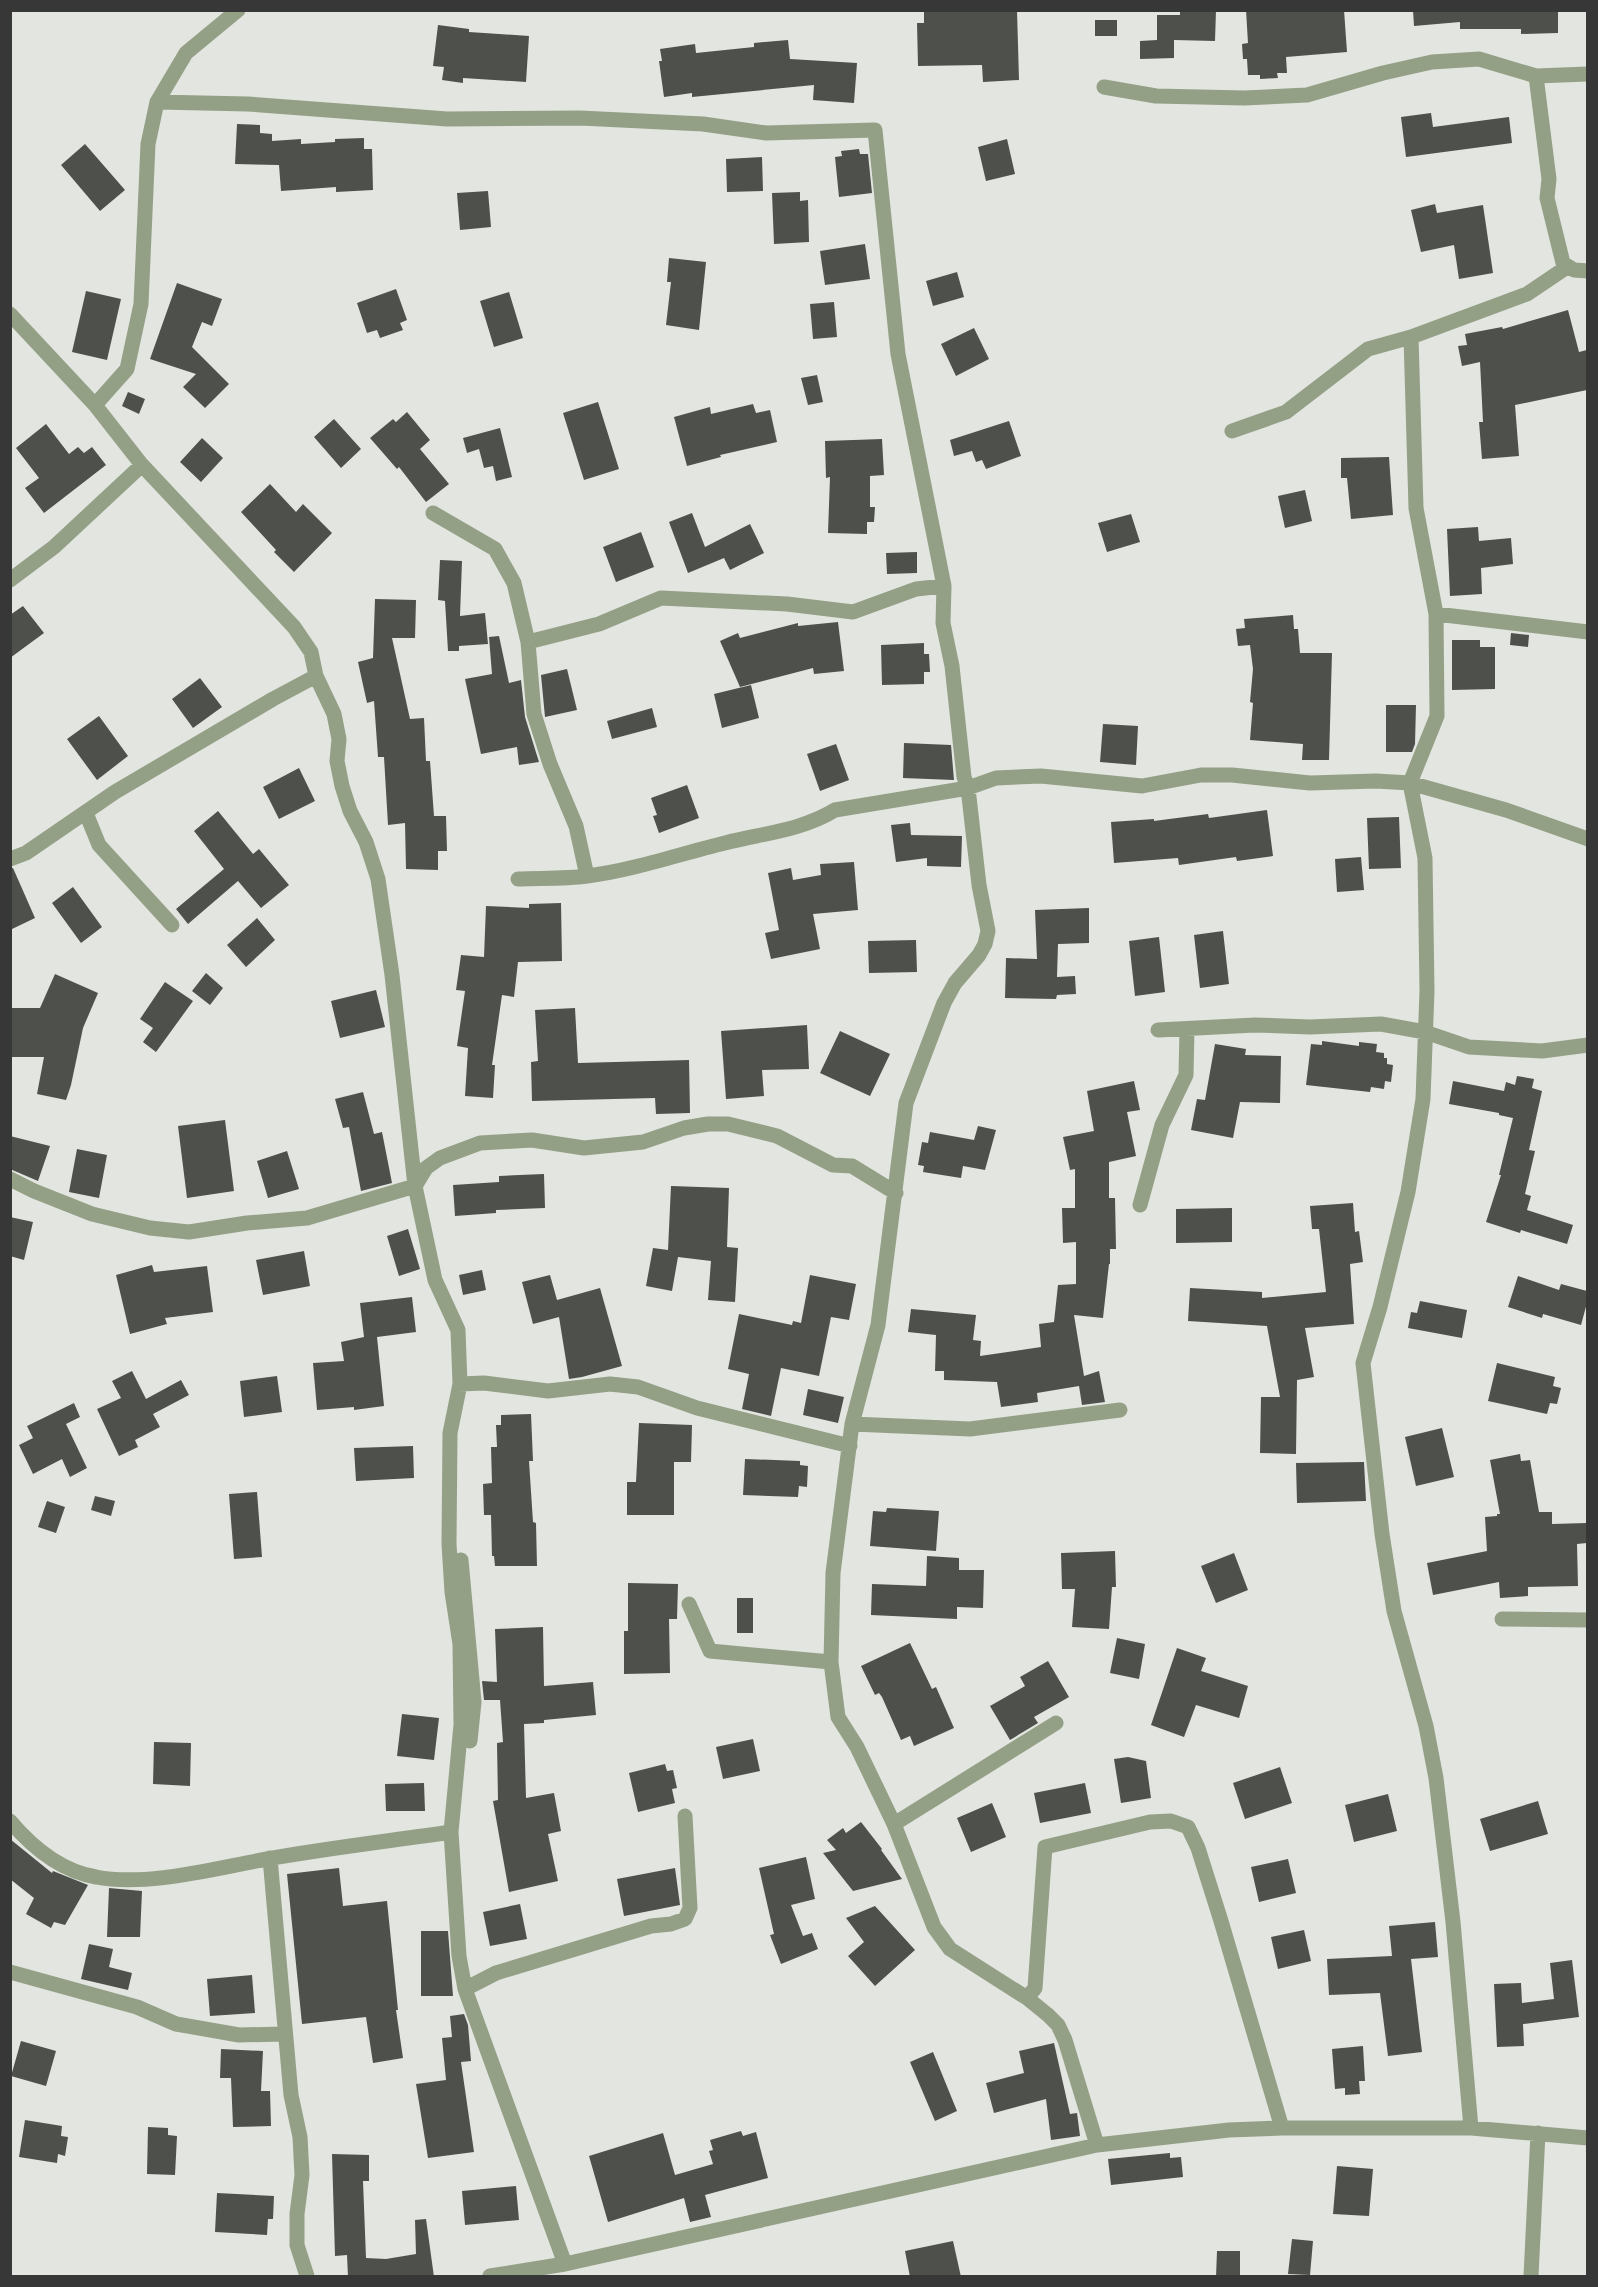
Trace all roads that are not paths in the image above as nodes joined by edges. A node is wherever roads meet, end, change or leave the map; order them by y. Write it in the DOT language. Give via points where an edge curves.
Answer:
graph roads {
  1 [pos="238,10"];
  2 [pos="1587,74"];
  3 [pos="1536,76"];
  4 [pos="1104,87"];
  5 [pos="157,102"];
  6 [pos="1567,267"];
  7 [pos="1587,271"];
  8 [pos="10,314"];
  9 [pos="1411,337"];
  10 [pos="95,405"];
  11 [pos="1232,431"];
  12 [pos="142,465"];
  13 [pos="433,513"];
  14 [pos="10,580"];
  15 [pos="944,586"];
  16 [pos="1436,614"];
  17 [pos="1587,632"];
  18 [pos="528,642"];
  19 [pos="316,676"];
  20 [pos="1410,783"];
  21 [pos="968,788"];
  22 [pos="86,813"];
  23 [pos="1587,839"];
  24 [pos="10,860"];
  25 [pos="587,876"];
  26 [pos="518,879"];
  27 [pos="172,925"];
  28 [pos="1187,1029"];
  29 [pos="1158,1030"];
  30 [pos="1425,1032"];
  31 [pos="1587,1045"];
  32 [pos="10,1179"];
  33 [pos="415,1186"];
  34 [pos="896,1193"];
  35 [pos="1140,1205"];
  36 [pos="460,1384"];
  37 [pos="1120,1410"];
  38 [pos="852,1424"];
  39 [pos="850,1446"];
  40 [pos="461,1560"];
  41 [pos="689,1604"];
  42 [pos="1502,1619"];
  43 [pos="1587,1620"];
  44 [pos="831,1662"];
  45 [pos="1056,1723"];
  46 [pos="685,1816"];
  47 [pos="10,1821"];
  48 [pos="894,1824"];
  49 [pos="455,1833"];
  50 [pos="270,1858"];
  51 [pos="10,1972"];
  52 [pos="465,1989"];
  53 [pos="1027,1998"];
  54 [pos="285,2034"];
  55 [pos="1282,2128"];
  56 [pos="1471,2128"];
  57 [pos="1538,2133"];
  58 [pos="1587,2138"];
  59 [pos="1097,2145"];
  60 [pos="565,2264"];
  61 [pos="547,2271"];
  62 [pos="306,2277"];
  63 [pos="490,2277"];
  64 [pos="1531,2277"];
  1 -- 5 [label="street" via="186,53"];
  2 -- 3 [label="street"];
  3 -- 4 [label="street" via="1479,59 1432,62 1307,95 1156,96"];
  3 -- 6 [label="street" via="1549,179 1547,198 1553,231"];
  5 -- 10 [label="street" via="148,144 141,304 127,369"];
  5 -- 15 [label="street" via="248,104 447,119 591,118 703,124 766,133 875,130 898,354"];
  6 -- 7 [label="street"];
  6 -- 9 [label="street" via="1527,294"];
  8 -- 10 [label="street"];
  9 -- 11 [label="street" via="1368,349 1286,412"];
  9 -- 16 [label="street" via="1416,508"];
  10 -- 12 [label="street"];
  12 -- 14 [label="street" via="54,547"];
  12 -- 19 [label="street" via="294,627 311,652"];
  13 -- 18 [label="street" via="495,549 514,583"];
  15 -- 18 [label="street" via="916,589 853,612 787,604 661,598 600,624"];
  15 -- 21 [label="street" via="943,623"];
  16 -- 17 [label="street"];
  16 -- 20 [label="street" via="1437,716"];
  18 -- 25 [label="street" via="534,714 576,825"];
  19 -- 22 [label="street" via="115,792"];
  19 -- 33 [label="street" via="334,714 342,786 378,879"];
  20 -- 21 [label="street" via="1310,783 1201,775 1142,786 1041,776 996,778"];
  20 -- 23 [label="street" via="1506,810"];
  20 -- 30 [label="street" via="1425,858"];
  21 -- 25 [label="street" via="834,810 783,832"];
  21 -- 34 [label="street" via="988,931 980,955 944,1003 906,1103"];
  22 -- 24 [label="street"];
  22 -- 27 [label="street" via="99,845"];
  25 -- 26 [label="street"];
  28 -- 29 [label="street"];
  28 -- 30 [label="street" via="1381,1024"];
  28 -- 35 [label="street" via="1186,1075 1162,1125"];
  30 -- 31 [label="street" via="1469,1047 1542,1051"];
  30 -- 56 [label="street" via="1423,1099 1408,1192 1363,1363 1394,1611 1436,1778"];
  32 -- 33 [label="street" via="92,1214 150,1228 189,1232 307,1218"];
  33 -- 34 [label="street" via="426,1168 440,1158 480,1143 532,1140 585,1148 643,1142 684,1128 728,1124 777,1136 833,1165 852,1166"];
  33 -- 36 [label="street" via="435,1280 458,1330"];
  34 -- 38 [label="street" via="879,1325"];
  36 -- 39 [label="street" via="548,1391 610,1384 638,1387 697,1408"];
  36 -- 49 [label="street" via="450,1433 449,1545 460,1644 461,1725"];
  37 -- 38 [label="street" via="970,1429"];
  38 -- 39 [label="street"];
  39 -- 44 [label="street" via="833,1573"];
  40 -- 49 [label="street" via="474,1702"];
  41 -- 44 [label="street" via="710,1652"];
  42 -- 43 [label="street"];
  44 -- 48 [label="street" via="838,1717"];
  45 -- 48 [label="street"];
  46 -- 52 [label="street" via="690,1908 685,1919 496,1973"];
  47 -- 50 [label="street" via="34,1847 70,1870 96,1878 158,1878"];
  48 -- 53 [label="street" via="934,1927 950,1949"];
  49 -- 50 [label="street"];
  49 -- 52 [label="street" via="459,1956"];
  50 -- 54 [label="street"];
  51 -- 54 [label="street" via="137,2007 176,2024 239,2035"];
  52 -- 60 [label="street"];
  53 -- 55 [label="street" via="1035,1988 1045,1847 1150,1822 1171,1821 1188,1827 1218,1910"];
  53 -- 59 [label="street" via="1059,2025"];
  54 -- 62 [label="street" via="302,2175 297,2245"];
  55 -- 56 [label="street"];
  55 -- 59 [label="street"];
  56 -- 57 [label="street"];
  57 -- 58 [label="street"];
  57 -- 64 [label="street"];
  59 -- 60 [label="street"];
  60 -- 61 [label="street"];
  61 -- 63 [label="street"];
}
